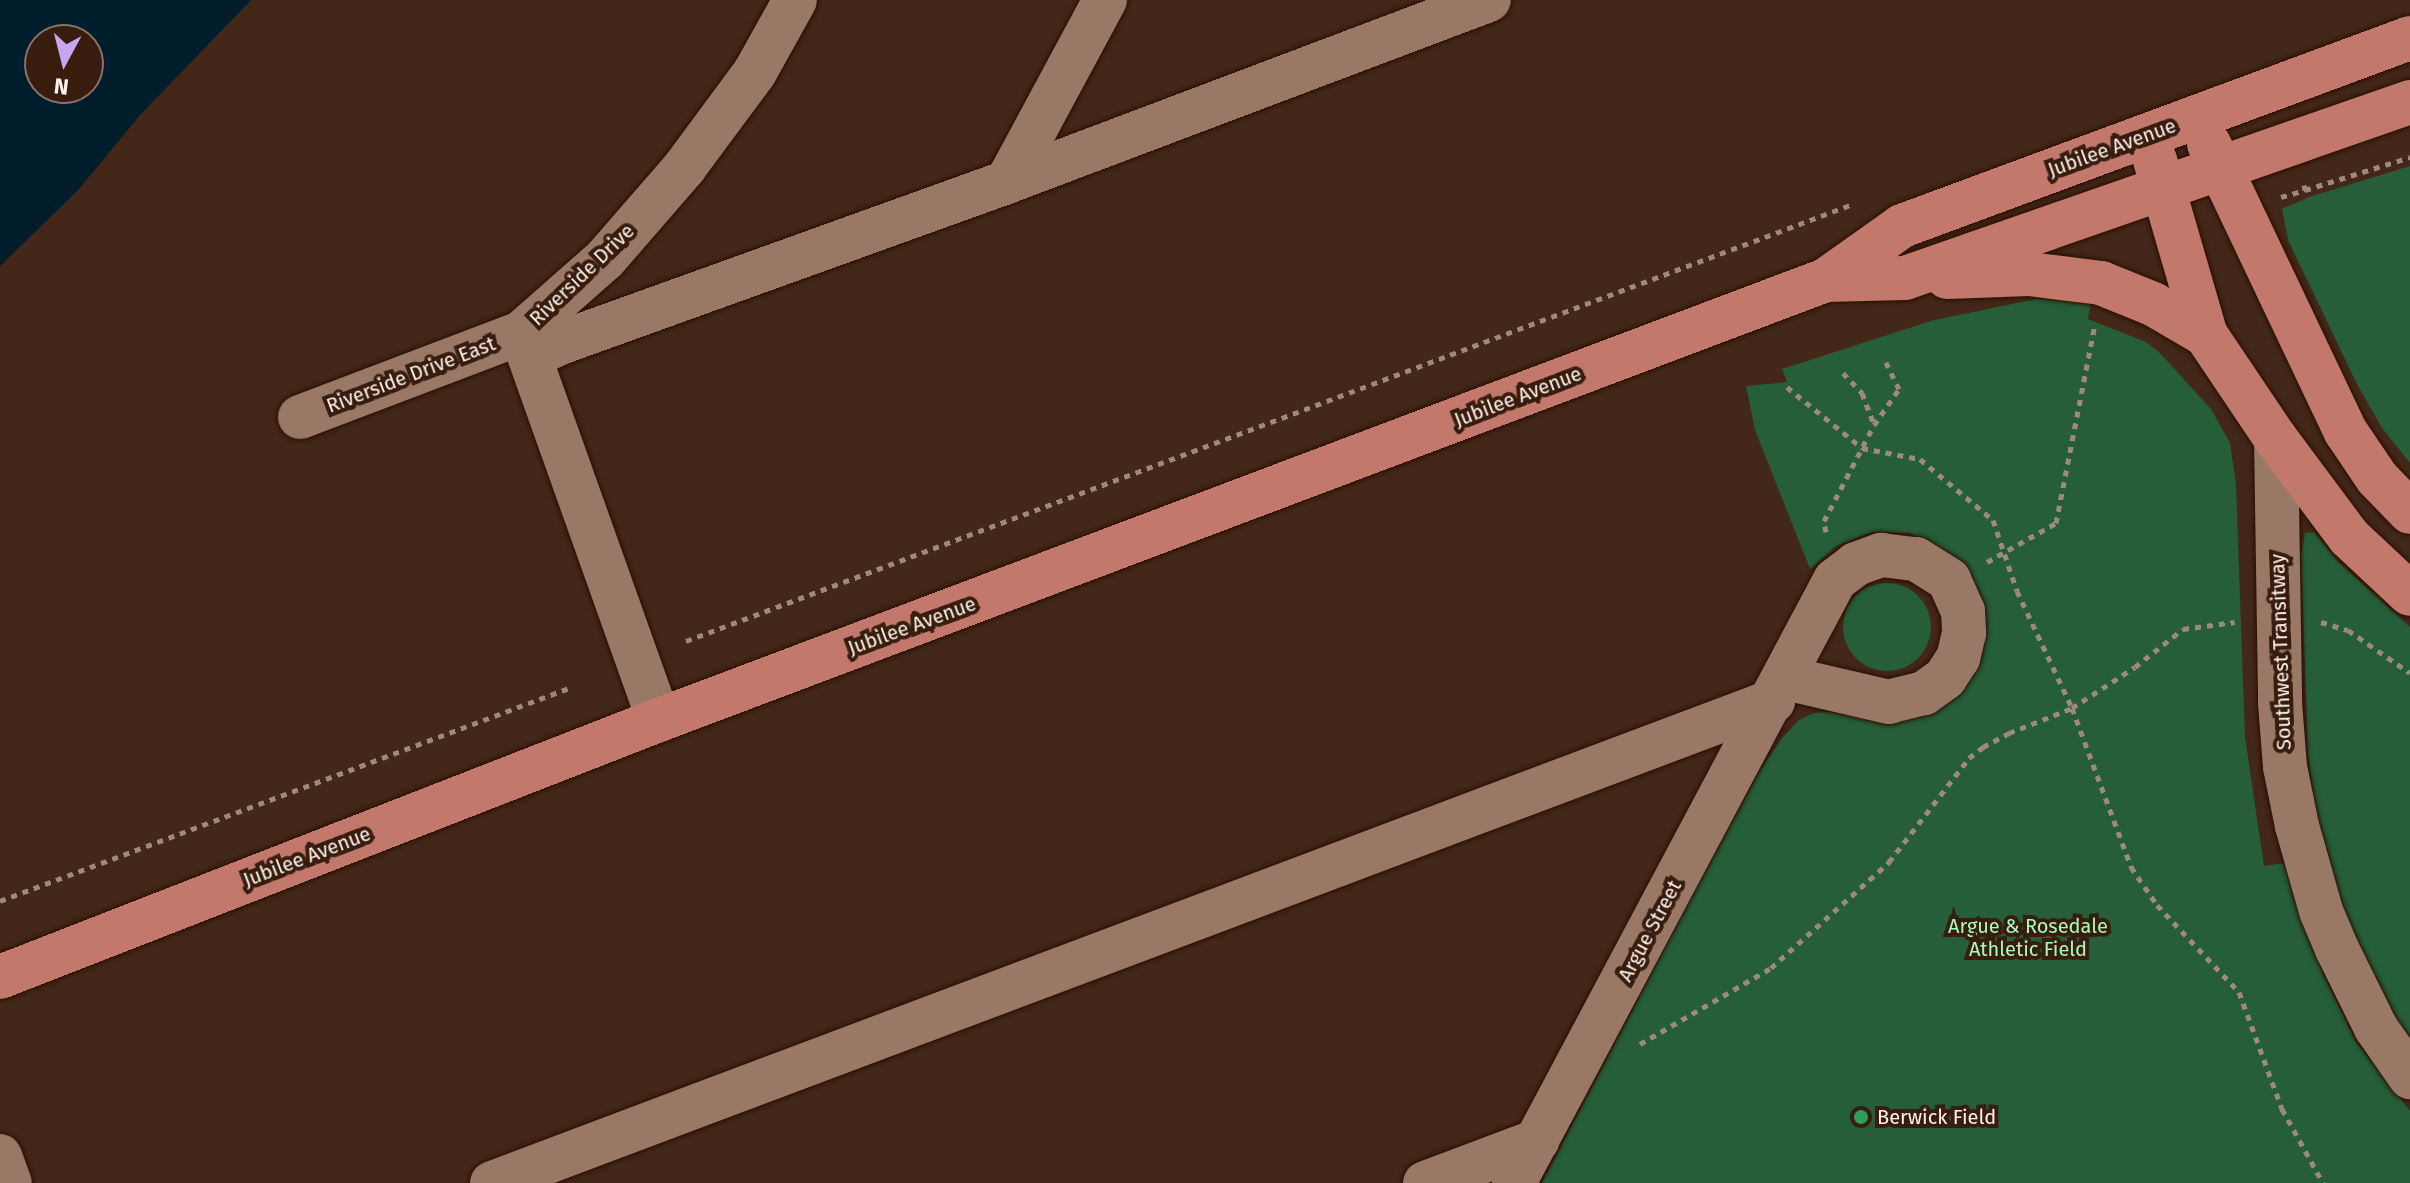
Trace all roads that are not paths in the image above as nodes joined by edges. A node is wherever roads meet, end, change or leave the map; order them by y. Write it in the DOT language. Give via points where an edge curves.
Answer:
graph roads {
  1 [pos="795,0"];
  2 [pos="1105,0"];
  3 [pos="1489,0"];
  4 [pos="2410,38"];
  5 [pos="2410,102"];
  6 [pos="2197,116"];
  7 [pos="2149,134"];
  8 [pos="2220,168"];
  9 [pos="1007,182"];
  10 [pos="2162,188"];
  11 [pos="1905,278"];
  12 [pos="1826,280"];
  13 [pos="2206,335"];
  14 [pos="525,345"];
  15 [pos="300,417"];
  16 [pos="2276,439"];
  17 [pos="2410,512"];
  18 [pos="2410,594"];
  19 [pos="1780,690"];
  20 [pos="659,720"];
  21 [pos="0,977"];
  22 [pos="2410,1077"];
  23 [pos="1537,1141"];
  24 [pos="0,1156"];
  25 [pos="10,1183"];
  26 [pos="492,1183"];
  27 [pos="1425,1183"];
  28 [pos="1514,1183"];
  1 -- 14 [label="street, Riverside Drive" via="755,72 684,168"];
  2 -- 9 [label="street"];
  3 -- 9 [label="street, Riverside Drive East"];
  4 -- 6 [label="main road, Jubilee Avenue"];
  5 -- 8 [label="main road, Jubilee Avenue"];
  6 -- 7 [label="main road, Jubilee Avenue"];
  6 -- 8 [label="main road"];
  7 -- 10 [label="main road"];
  7 -- 12 [label="main road, Jubilee Avenue" via="1902,226"];
  8 -- 10 [label="main road, Jubilee Avenue"];
  8 -- 17 [label="main road" via="2346,432 2377,478"];
  9 -- 14 [label="street, Riverside Drive East" via="560,343"];
  10 -- 11 [label="main road, Jubilee Avenue"];
  10 -- 13 [label="main road"];
  11 -- 12 [label="main road, Jubilee Avenue"];
  11 -- 13 [label="main road" via="2062,276 2129,293"];
  12 -- 20 [label="main road, Jubilee Avenue"];
  13 -- 16 [label="main road"];
  14 -- 15 [label="street, Riverside Drive East"];
  14 -- 20 [label="street, Riverside Drive"];
  16 -- 18 [label="main road" via="2349,537"];
  16 -- 22 [label="street, Southwest Transitway" via="2285,767 2321,911 2356,992"];
  19 -- 19 [label="street, Argue Street" via="1889,702 1924,693 1945,678 1958,658 1964,633 1963,611 1949,580 1916,559 1881,555 1856,564 1835,580"];
  19 -- 23 [label="street, Argue Street"];
  19 -- 26 [label="street"];
  20 -- 21 [label="main road, Jubilee Avenue"];
  23 -- 27 [label="street"];
  23 -- 28 [label="street, Argue Street"];
  24 -- 25 [label="street"];
}
